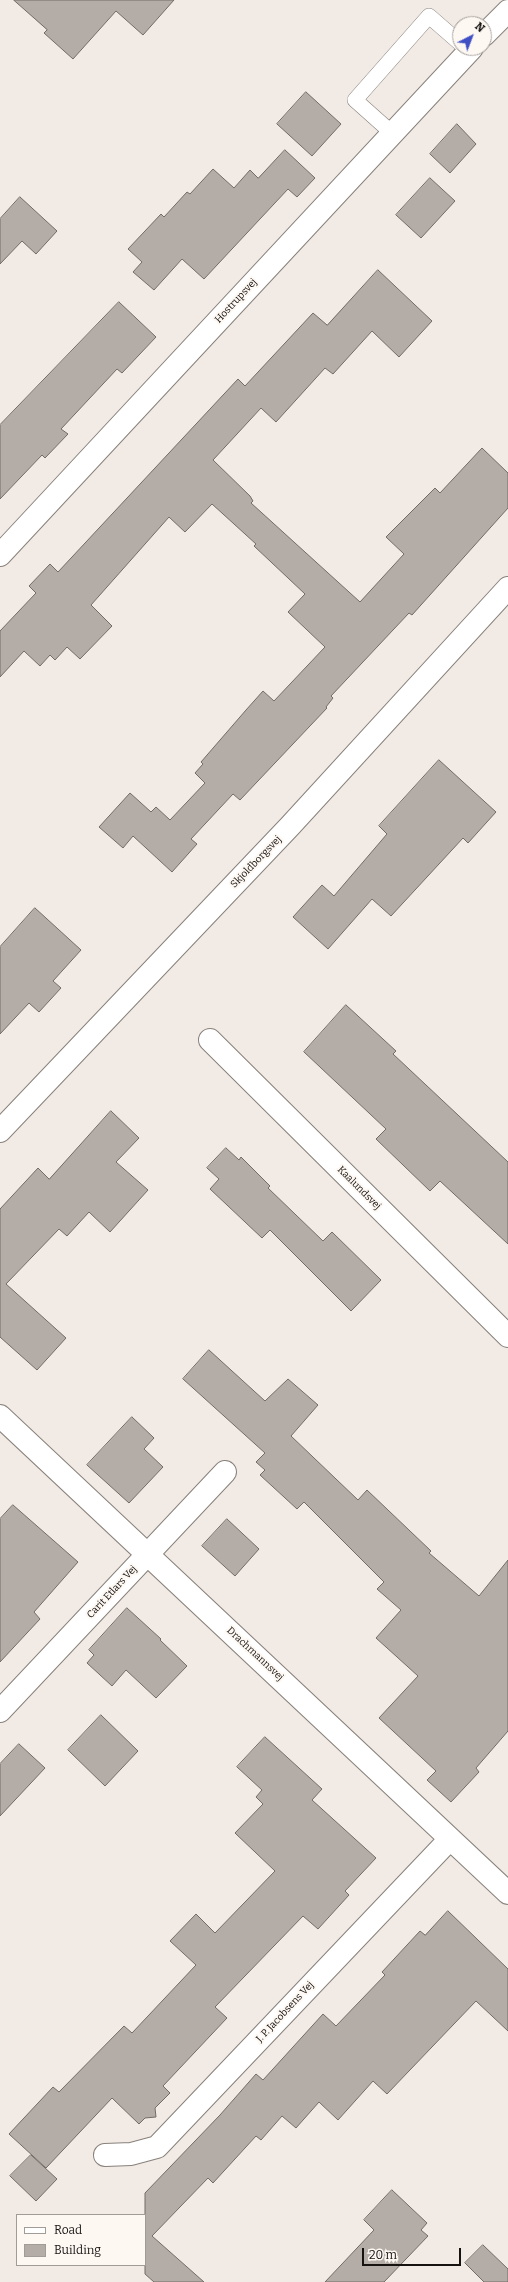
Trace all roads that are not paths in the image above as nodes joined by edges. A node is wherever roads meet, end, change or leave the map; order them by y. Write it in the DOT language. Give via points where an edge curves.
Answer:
graph roads {
  1 [pos="508,11"];
  2 [pos="492,27"];
  3 [pos="452,35"];
  4 [pos="459,56"];
  5 [pos="392,134"];
  6 [pos="0,555"];
  7 [pos="508,588"];
  8 [pos="210,1040"];
  9 [pos="0,1131"];
  10 [pos="508,1336"];
  11 [pos="0,1416"];
  12 [pos="224,1472"];
  13 [pos="148,1553"];
  14 [pos="0,1711"];
  15 [pos="450,1839"];
  16 [pos="508,1894"];
  17 [pos="105,2155"];
  1 -- 2 [label="street"];
  3 -- 5 [label="lane" via="429,16 355,100"];
  4 -- 5 [label="street, Hostrupsvej"];
  5 -- 6 [label="street, Hostrupsvej"];
  7 -- 9 [label="street, Skjoldborgsvej" via="290,826"];
  8 -- 10 [label="street, Kaalundsvej"];
  11 -- 13 [label="street, Drachmannsvej"];
  12 -- 13 [label="street, Carit Etlars Vej"];
  13 -- 14 [label="street, Carit Etlars Vej"];
  13 -- 15 [label="street, Drachmannsvej"];
  15 -- 16 [label="street, Drachmannsvej"];
  15 -- 17 [label="street, J. P. Jacobsens Vej" via="157,2148 131,2154"];
}
